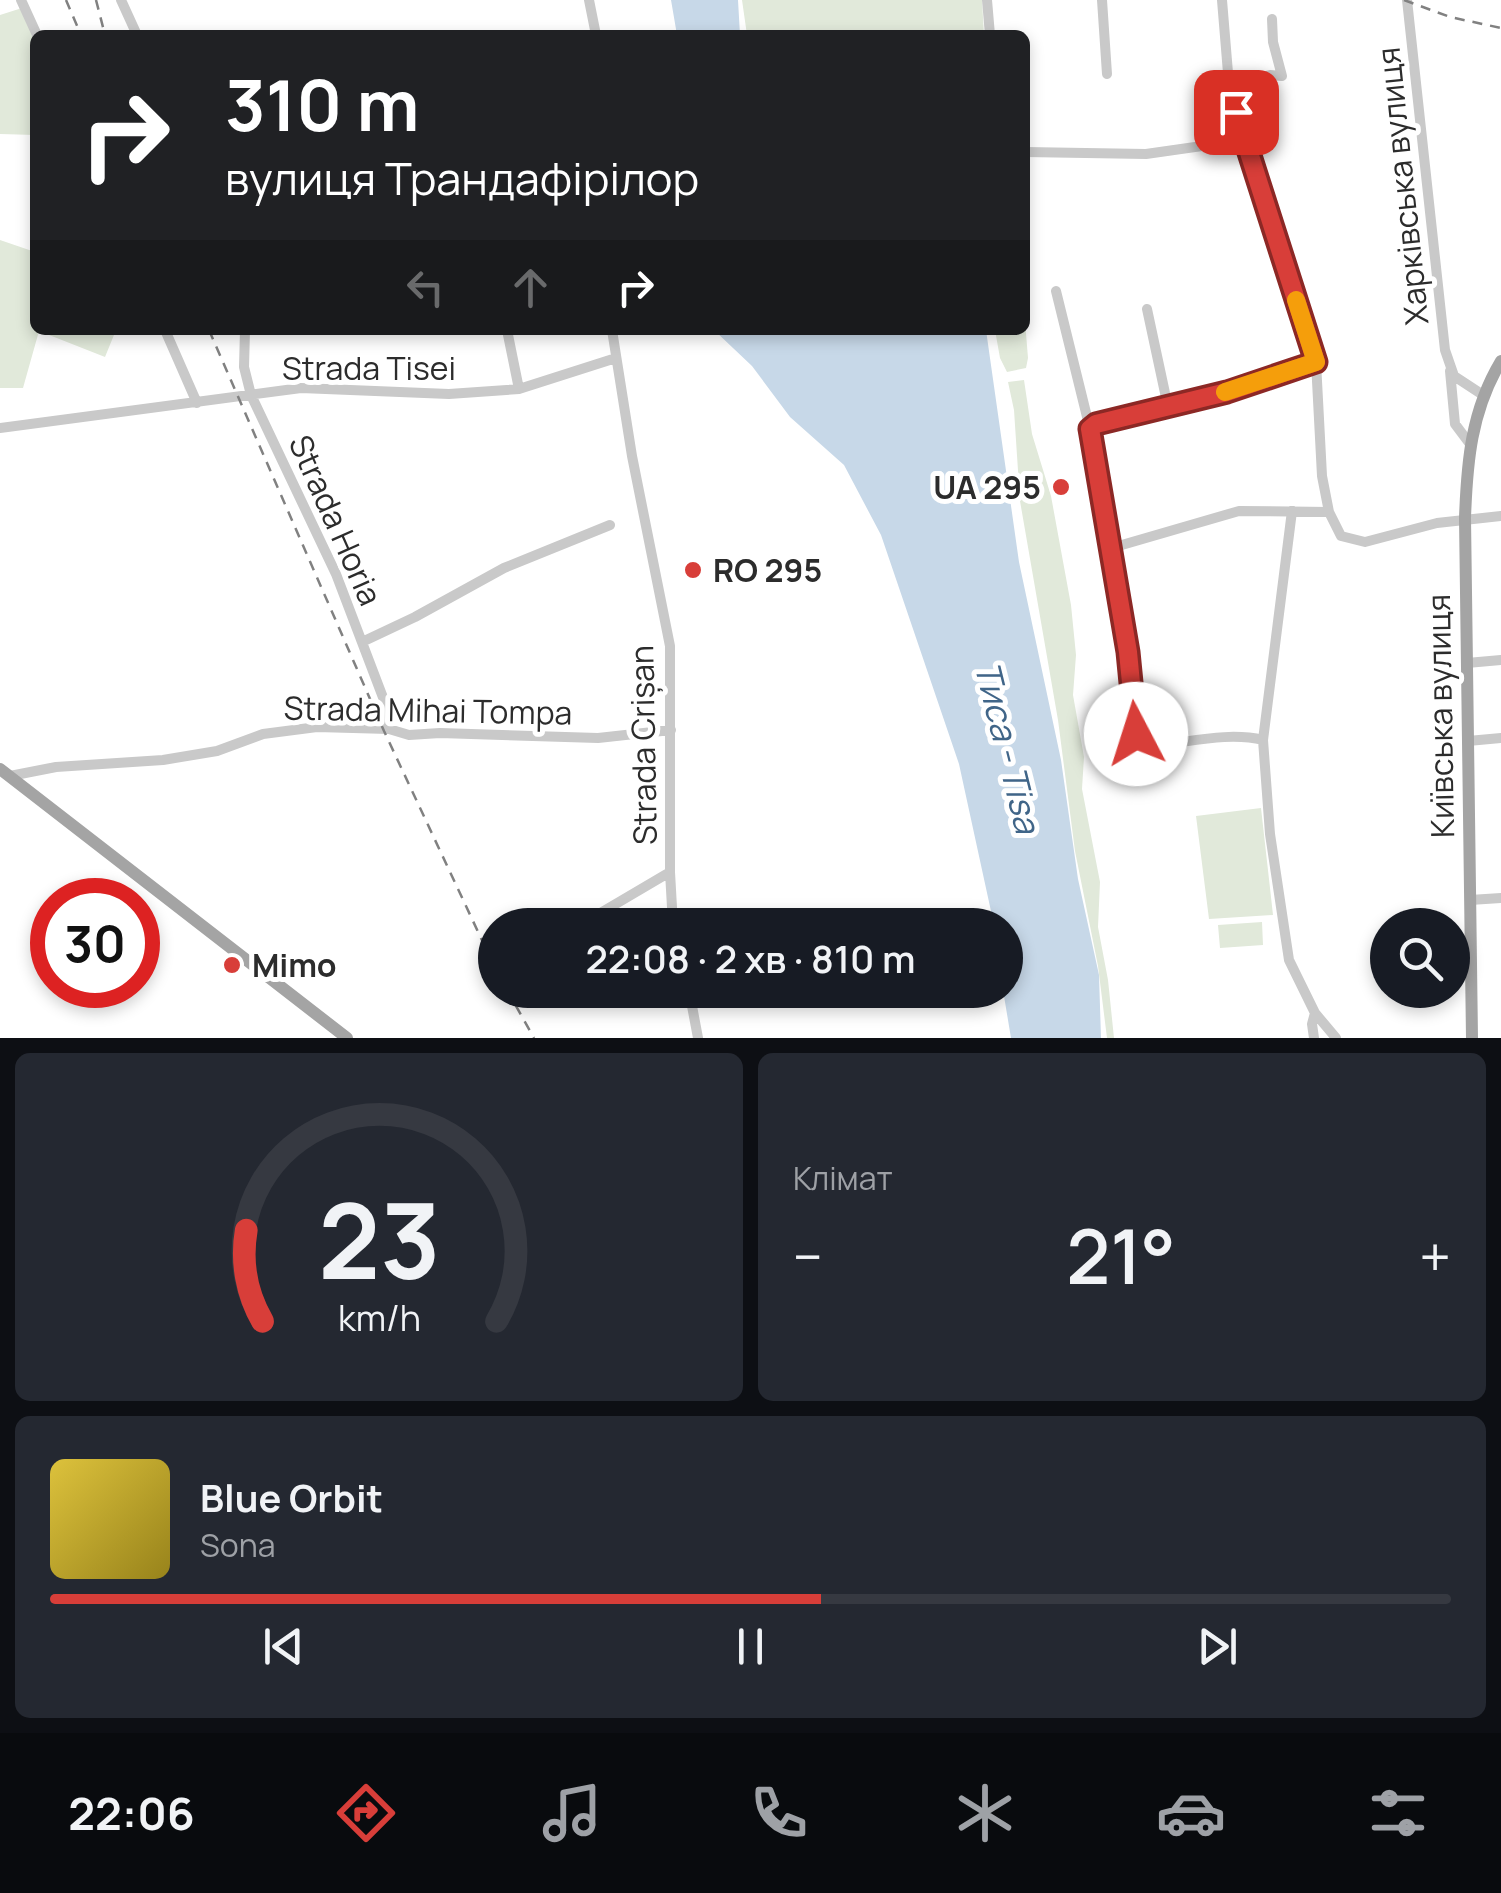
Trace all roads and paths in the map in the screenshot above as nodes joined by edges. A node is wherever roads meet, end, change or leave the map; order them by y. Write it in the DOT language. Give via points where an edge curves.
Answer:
graph roads {
  1 [pos="21,0"];
  2 [pos="120,0"];
  3 [pos="589,0"];
  4 [pos="988,0"];
  5 [pos="1102,0"];
  6 [pos="1222,0"];
  7 [pos="1407,0"];
  8 [pos="1272,20"];
  9 [pos="35,30"];
  10 [pos="135,30"];
  11 [pos="595,30"];
  12 [pos="990,30"];
  13 [pos="1107,74"];
  14 [pos="1229,85"];
  15 [pos="1244,140"];
  16 [pos="1030,152"];
  17 [pos="1056,291"];
  18 [pos="1147,309"];
  19 [pos="167,335"];
  20 [pos="245,335"];
  21 [pos="508,335"];
  22 [pos="613,335"];
  23 [pos="616,358"];
  24 [pos="1501,361"];
  25 [pos="1316,362"];
  26 [pos="1449,366"];
  27 [pos="518,389"];
  28 [pos="1483,394"];
  29 [pos="251,395"];
  30 [pos="197,403"];
  31 [pos="1168,407"];
  32 [pos="0,428"];
  33 [pos="1090,429"];
  34 [pos="1470,444"];
  35 [pos="1292,511"];
  36 [pos="1329,512"];
  37 [pos="1501,516"];
  38 [pos="1465,518"];
  39 [pos="610,524"];
  40 [pos="1108,549"];
  41 [pos="362,642"];
  42 [pos="1501,660"];
  43 [pos="1467,663"];
  44 [pos="389,730"];
  45 [pos="670,730"];
  46 [pos="1501,738"];
  47 [pos="1263,740"];
  48 [pos="1468,740"];
  49 [pos="5,772"];
  50 [pos="670,872"];
  51 [pos="1501,898"];
  52 [pos="1470,900"];
  53 [pos="609,908"];
  54 [pos="672,908"];
  55 [pos="692,1008"];
  56 [pos="1316,1013"];
  57 [pos="328,1032"];
  58 [pos="347,1038"];
  59 [pos="698,1038"];
  60 [pos="1314,1038"];
  61 [pos="1336,1038"];
  62 [pos="1472,1038"];
  1 -- 9 [label="street"];
  2 -- 10 [label="street"];
  3 -- 11 [label="street"];
  4 -- 12 [label="street"];
  5 -- 13 [label="street"];
  6 -- 14 [label="street"];
  7 -- 26 [label="street, Харківська вулиця"];
  8 -- 14 [label="street" via="1282,76"];
  14 -- 15 [label="street"];
  15 -- 16 [label="street" via="1146,154"];
  15 -- 25 [label="street"];
  17 -- 33 [label="street"];
  18 -- 31 [label="street"];
  19 -- 30 [label="street"];
  20 -- 29 [label="street, Strada Horia"];
  21 -- 27 [label="street"];
  22 -- 23 [label="street, Strada Crișan"];
  23 -- 27 [label="street, Strada Tisei"];
  23 -- 45 [label="street, Strada Crișan" via="670,646"];
  24 -- 28 [label="main road, Київська вулиця"];
  25 -- 31 [label="street"];
  25 -- 36 [label="street"];
  26 -- 28 [label="street, Харківська вулиця"];
  26 -- 34 [label="street, Харківська вулиця" via="1455,424"];
  27 -- 29 [label="street, Strada Tisei" via="449,394 324,387"];
  28 -- 34 [label="main road, Київська вулиця"];
  29 -- 30 [label="street, Strada Tisei"];
  29 -- 41 [label="street, Strada Horia"];
  30 -- 32 [label="street, Strada Tisei"];
  31 -- 33 [label="street"];
  33 -- 40 [label="street"];
  34 -- 38 [label="main road, Київська вулиця"];
  35 -- 36 [label="street"];
  35 -- 40 [label="street" via="1240,511"];
  35 -- 47 [label="street"];
  36 -- 38 [label="street" via="1341,536 1365,542"];
  37 -- 38 [label="street"];
  38 -- 43 [label="main road, Київська вулиця"];
  39 -- 41 [label="street" via="504,568"];
  40 -- 47 [label="street" via="1140,742"];
  41 -- 44 [label="street, Strada Horia"];
  42 -- 43 [label="street"];
  43 -- 48 [label="main road, Київська вулиця"];
  44 -- 45 [label="street, Strada Mihai Tompa" via="598,738"];
  44 -- 49 [label="street, Strada Mihai Tompa" via="298,728 163,760"];
  45 -- 50 [label="street, Strada Crișan"];
  46 -- 48 [label="street"];
  47 -- 56 [label="street" via="1284,942"];
  48 -- 52 [label="main road, Київська вулиця"];
  49 -- 57 [label="main road"];
  50 -- 53 [label="street"];
  50 -- 54 [label="street, Strada Crișan"];
  51 -- 52 [label="street"];
  52 -- 62 [label="main road, Київська вулиця"];
  55 -- 59 [label="street"];
  56 -- 60 [label="street"];
  56 -- 61 [label="street"];
  57 -- 58 [label="main road"];
}
